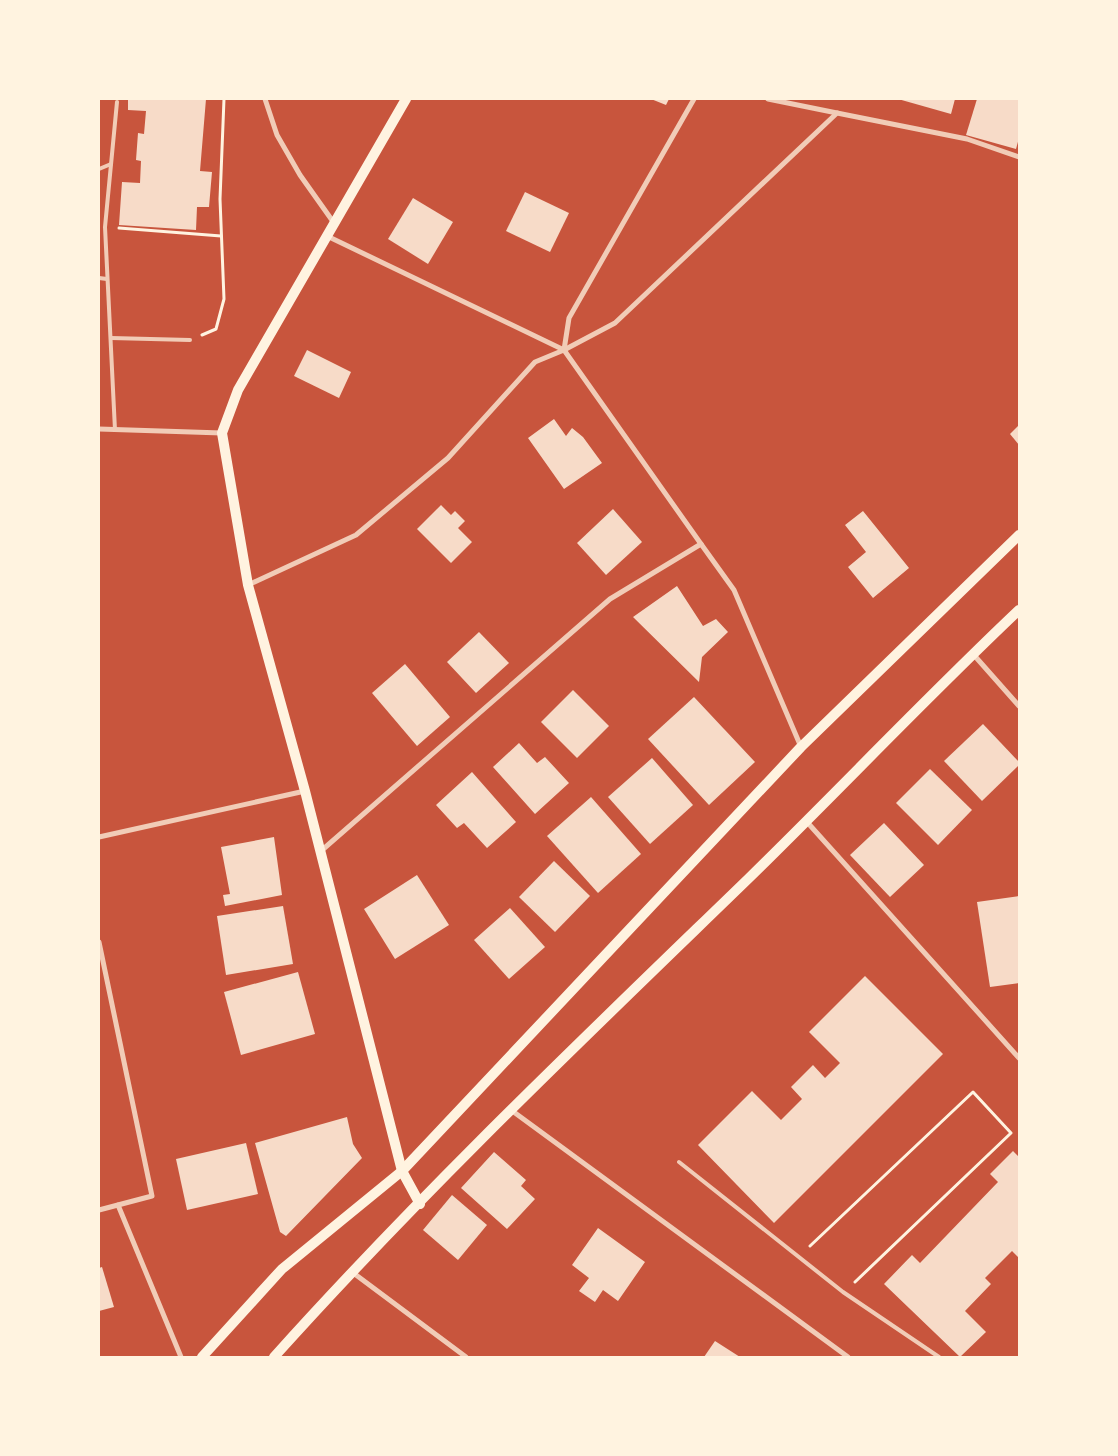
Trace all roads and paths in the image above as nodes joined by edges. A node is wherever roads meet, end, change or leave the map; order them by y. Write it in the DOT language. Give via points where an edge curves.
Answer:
graph roads {
  1 [pos="224,99"];
  2 [pos="265,99"];
  3 [pos="406,99"];
  4 [pos="694,99"];
  5 [pos="768,99"];
  6 [pos="117,102"];
  7 [pos="837,113"];
  8 [pos="1019,157"];
  9 [pos="111,164"];
  10 [pos="99,169"];
  11 [pos="334,223"];
  12 [pos="105,227"];
  13 [pos="221,236"];
  14 [pos="327,236"];
  15 [pos="99,278"];
  16 [pos="107,279"];
  17 [pos="111,338"];
  18 [pos="190,340"];
  19 [pos="564,350"];
  20 [pos="99,429"];
  21 [pos="115,430"];
  22 [pos="222,433"];
  23 [pos="1019,535"];
  24 [pos="702,544"];
  25 [pos="248,585"];
  26 [pos="1019,610"];
  27 [pos="973,654"];
  28 [pos="1019,706"];
  29 [pos="801,747"];
  30 [pos="305,791"];
  31 [pos="807,822"];
  32 [pos="99,837"];
  33 [pos="320,852"];
  34 [pos="99,942"];
  35 [pos="107,974"];
  36 [pos="99,976"];
  37 [pos="1019,1058"];
  38 [pos="511,1110"];
  39 [pos="679,1162"];
  40 [pos="402,1171"];
  41 [pos="420,1204"];
  42 [pos="118,1205"];
  43 [pos="99,1210"];
  44 [pos="798,1257"];
  45 [pos="351,1271"];
  46 [pos="844,1292"];
  47 [pos="181,1357"];
  48 [pos="202,1357"];
  49 [pos="274,1357"];
  50 [pos="466,1357"];
  51 [pos="848,1357"];
  52 [pos="939,1357"];
  1 -- 13 [label="path"];
  2 -- 11 [label="street" via="277,135 300,176"];
  3 -- 11 [label="main road"];
  4 -- 19 [label="street" via="570,318"];
  5 -- 7 [label="street"];
  6 -- 9 [label="lane"];
  7 -- 8 [label="street" via="967,139"];
  7 -- 19 [label="street" via="615,322"];
  9 -- 10 [label="lane"];
  9 -- 12 [label="lane"];
  11 -- 14 [label="main road"];
  12 -- 13 [label="path"];
  12 -- 16 [label="lane"];
  13 -- 18 [label="path" via="224,299 216,329"];
  14 -- 19 [label="street"];
  14 -- 22 [label="main road" via="238,390"];
  15 -- 16 [label="lane"];
  16 -- 17 [label="lane"];
  17 -- 18 [label="lane"];
  17 -- 21 [label="lane"];
  19 -- 24 [label="street"];
  19 -- 25 [label="street" via="535,362 448,458 356,535"];
  20 -- 21 [label="street"];
  21 -- 22 [label="street"];
  22 -- 25 [label="main road"];
  23 -- 29 [label="main road"];
  24 -- 29 [label="street" via="734,590"];
  24 -- 33 [label="street" via="610,598"];
  25 -- 30 [label="main road"];
  26 -- 27 [label="main road"];
  27 -- 28 [label="street"];
  27 -- 31 [label="main road"];
  29 -- 40 [label="main road"];
  30 -- 32 [label="street"];
  30 -- 33 [label="main road"];
  31 -- 37 [label="street"];
  31 -- 38 [label="main road"];
  33 -- 40 [label="main road"];
  34 -- 35 [label="street"];
  35 -- 36 [label="street"];
  35 -- 42 [label="street" via="152,1196"];
  38 -- 41 [label="main road"];
  38 -- 51 [label="street"];
  39 -- 44 [label="lane"];
  40 -- 41 [label="main road"];
  40 -- 48 [label="main road" via="282,1269"];
  41 -- 45 [label="main road"];
  42 -- 43 [label="street"];
  42 -- 47 [label="street"];
  44 -- 46 [label="lane"];
  44 -- 46 [label="path" via="973,1092 1011,1133"];
  45 -- 49 [label="main road"];
  45 -- 50 [label="street"];
  46 -- 52 [label="lane"];
}
